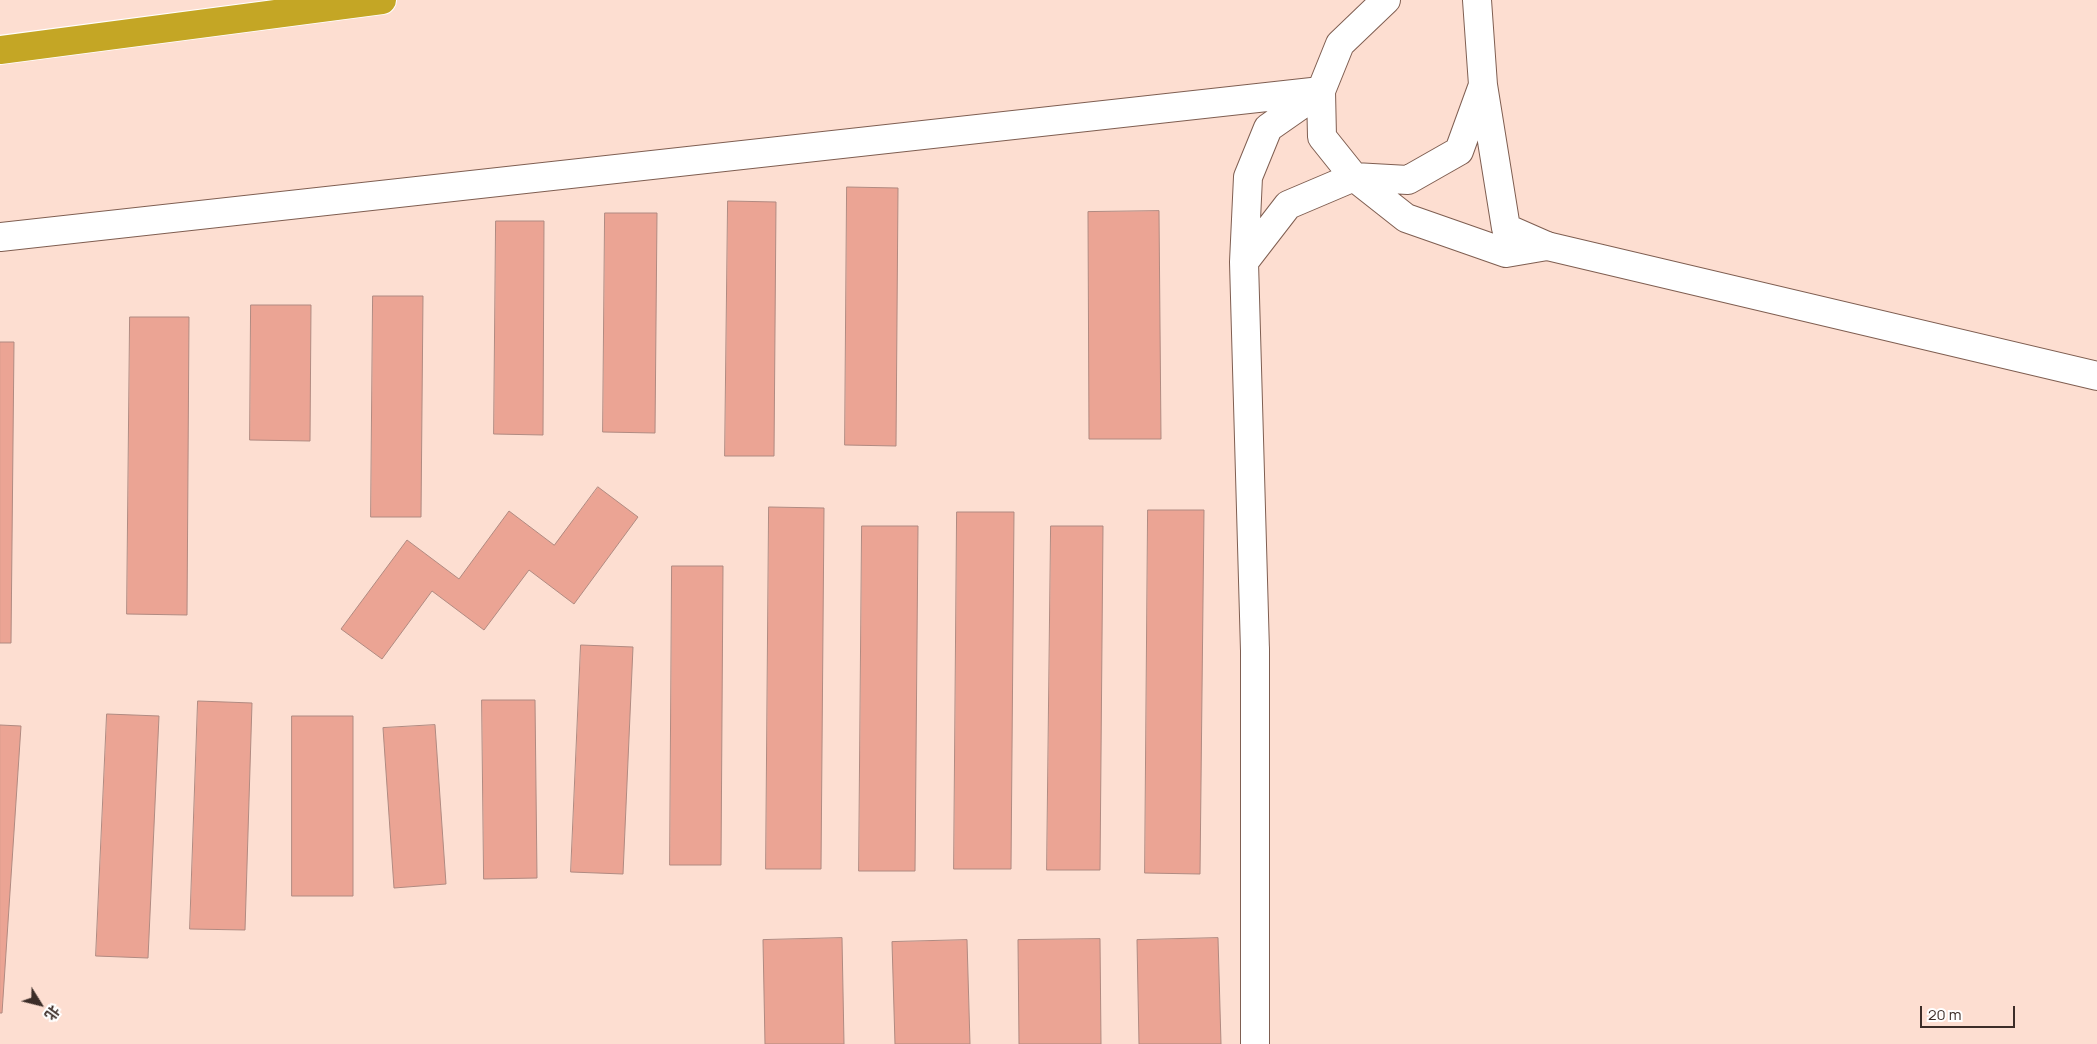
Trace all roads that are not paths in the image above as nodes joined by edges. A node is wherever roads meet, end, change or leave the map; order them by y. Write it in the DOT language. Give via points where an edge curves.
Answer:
graph roads {
  1 [pos="382,0"];
  2 [pos="1386,0"];
  3 [pos="1477,0"];
  4 [pos="0,50"];
  5 [pos="1483,85"];
  6 [pos="1321,91"];
  7 [pos="1354,177"];
  8 [pos="0,237"];
  9 [pos="1546,246"];
  10 [pos="1244,262"];
  11 [pos="2097,376"];
  12 [pos="1255,1044"];
  1 -- 4 [label="highway"];
  2 -- 6 [label="street" via="1340,44"];
  3 -- 5 [label="street"];
  5 -- 7 [label="street" via="1459,151 1408,180"];
  5 -- 9 [label="street" via="1506,228"];
  6 -- 7 [label="street" via="1322,137"];
  6 -- 8 [label="street"];
  6 -- 10 [label="street" via="1268,128 1248,177"];
  7 -- 9 [label="street" via="1406,218 1506,253"];
  7 -- 10 [label="street" via="1288,205"];
  9 -- 11 [label="street"];
  10 -- 12 [label="street" via="1255,651"];
}
